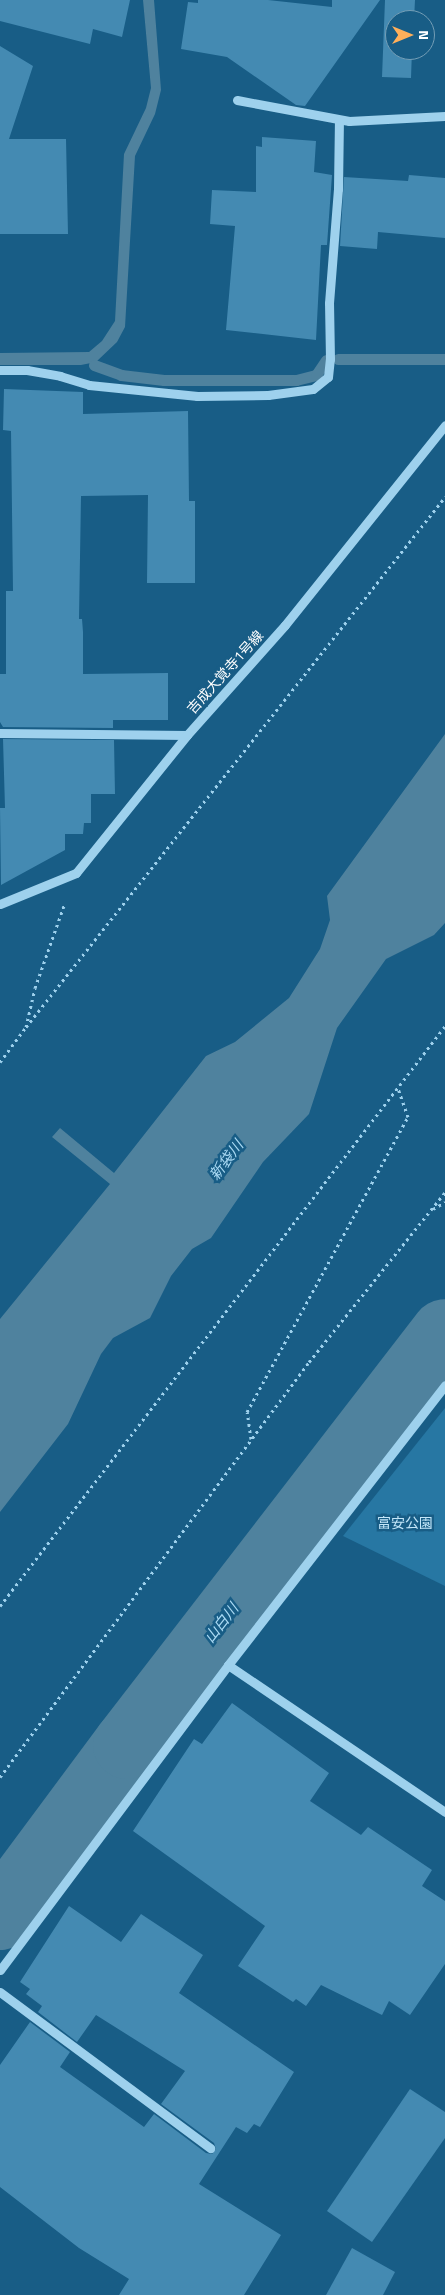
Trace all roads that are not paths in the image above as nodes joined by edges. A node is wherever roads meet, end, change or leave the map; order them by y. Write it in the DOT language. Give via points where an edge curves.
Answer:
graph roads {
  1 [pos="237,100"];
  2 [pos="445,116"];
  3 [pos="339,120"];
  4 [pos="0,370"];
  5 [pos="445,425"];
  6 [pos="0,733"];
  7 [pos="187,735"];
  8 [pos="0,904"];
  9 [pos="445,1385"];
  10 [pos="228,1665"];
  11 [pos="445,1812"];
  12 [pos="0,1970"];
  13 [pos="0,1992"];
  14 [pos="210,2148"];
  1 -- 3 [label="street"];
  2 -- 3 [label="street"];
  3 -- 4 [label="street" via="338,189 328,303 330,360 328,377 313,389 268,395 197,396 89,385 27,370"];
  5 -- 7 [label="street, 吉成大覚寺1号線" via="285,626"];
  6 -- 7 [label="street"];
  7 -- 8 [label="street, 吉成大覚寺1号線" via="76,873"];
  9 -- 10 [label="street"];
  10 -- 11 [label="street"];
  10 -- 12 [label="street"];
  13 -- 14 [label="street"];
}
